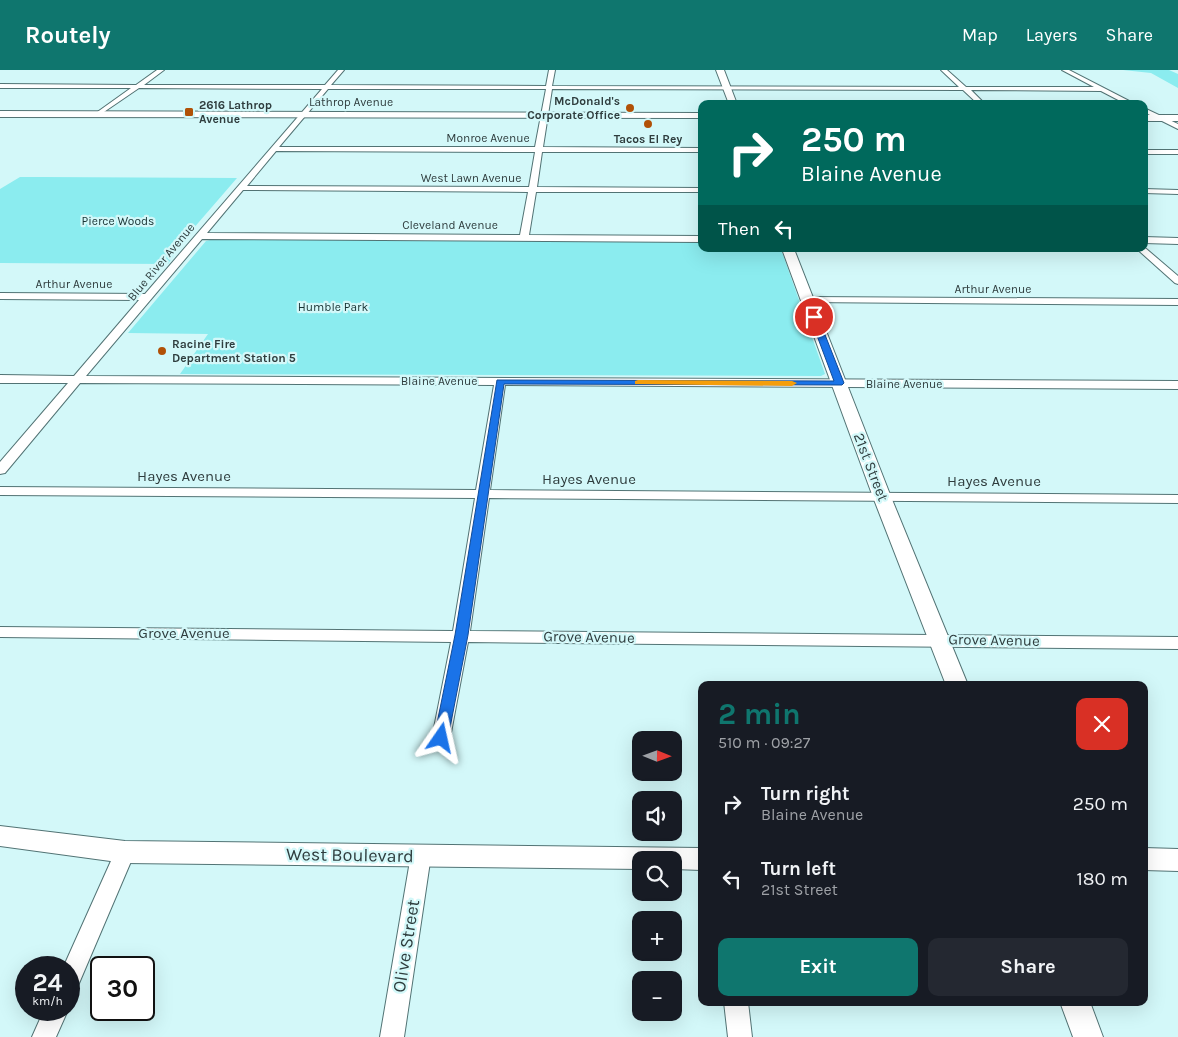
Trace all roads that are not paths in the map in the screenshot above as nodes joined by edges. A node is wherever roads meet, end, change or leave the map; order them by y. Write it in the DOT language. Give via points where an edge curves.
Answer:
graph roads {
  1 [pos="162,70"];
  2 [pos="341,70"];
  3 [pos="552,70"];
  4 [pos="720,70"];
  5 [pos="944,70"];
  6 [pos="1065,70"];
  7 [pos="0,86"];
  8 [pos="138,86"];
  9 [pos="326,87"];
  10 [pos="549,88"];
  11 [pos="727,88"];
  12 [pos="966,89"];
  13 [pos="1103,90"];
  14 [pos="732,100"];
  15 [pos="978,100"];
  16 [pos="1123,100"];
  17 [pos="1148,112"];
  18 [pos="0,114"];
  19 [pos="98,114"];
  20 [pos="303,115"];
  21 [pos="544,116"];
  22 [pos="698,116"];
  23 [pos="1148,118"];
  24 [pos="1159,118"];
  25 [pos="1178,118"];
  26 [pos="1178,127"];
  27 [pos="274,149"];
  28 [pos="538,150"];
  29 [pos="698,150"];
  30 [pos="1148,152"];
  31 [pos="1178,152"];
  32 [pos="240,188"];
  33 [pos="532,189"];
  34 [pos="698,190"];
  35 [pos="1148,192"];
  36 [pos="1178,192"];
  37 [pos="199,236"];
  38 [pos="524,238"];
  39 [pos="698,239"];
  40 [pos="1148,240"];
  41 [pos="1178,240"];
  42 [pos="789,252"];
  43 [pos="1145,252"];
  44 [pos="1178,281"];
  45 [pos="0,296"];
  46 [pos="148,297"];
  47 [pos="808,300"];
  48 [pos="1178,302"];
  49 [pos="0,378"];
  50 [pos="78,379"];
  51 [pos="500,382"];
  52 [pos="839,383"];
  53 [pos="1178,385"];
  54 [pos="0,470"];
  55 [pos="0,491"];
  56 [pos="481,494"];
  57 [pos="882,497"];
  58 [pos="1178,499"];
  59 [pos="0,632"];
  60 [pos="462,635"];
  61 [pos="939,640"];
  62 [pos="1178,642"];
  63 [pos="955,681"];
  64 [pos="441,738"];
  65 [pos="0,836"];
  66 [pos="125,852"];
  67 [pos="421,855"];
  68 [pos="698,859"];
  69 [pos="1148,859"];
  70 [pos="1178,860"];
  71 [pos="80,956"];
  72 [pos="736,1006"];
  73 [pos="1076,1006"];
  74 [pos="51,1021"];
  75 [pos="44,1037"];
  76 [pos="392,1037"];
  77 [pos="740,1037"];
  78 [pos="1088,1037"];
  1 -- 8 [label="street"];
  2 -- 9 [label="street, Blue River Avenue"];
  3 -- 10 [label="street"];
  4 -- 11 [label="street"];
  5 -- 12 [label="street"];
  6 -- 13 [label="street"];
  7 -- 8 [label="street"];
  8 -- 9 [label="street"];
  8 -- 19 [label="street"];
  9 -- 10 [label="street"];
  9 -- 20 [label="street, Blue River Avenue"];
  10 -- 11 [label="street"];
  10 -- 21 [label="street"];
  11 -- 12 [label="street"];
  11 -- 14 [label="street"];
  12 -- 13 [label="street"];
  12 -- 15 [label="street"];
  13 -- 16 [label="street"];
  17 -- 24 [label="street"];
  18 -- 19 [label="street, Lathrop Avenue"];
  19 -- 20 [label="street, Lathrop Avenue"];
  20 -- 21 [label="street, Lathrop Avenue"];
  20 -- 27 [label="street, Blue River Avenue"];
  21 -- 22 [label="street, Lathrop Avenue"];
  21 -- 28 [label="street"];
  23 -- 24 [label="street"];
  24 -- 25 [label="street"];
  24 -- 26 [label="street"];
  27 -- 28 [label="street, Monroe Avenue"];
  27 -- 32 [label="street, Blue River Avenue"];
  28 -- 29 [label="street, Monroe Avenue"];
  28 -- 33 [label="street"];
  30 -- 31 [label="street"];
  32 -- 33 [label="street, West Lawn Avenue"];
  32 -- 37 [label="street, Blue River Avenue"];
  33 -- 34 [label="street, West Lawn Avenue"];
  33 -- 38 [label="street"];
  35 -- 36 [label="street"];
  37 -- 38 [label="street, Cleveland Avenue"];
  37 -- 46 [label="street, Blue River Avenue"];
  38 -- 39 [label="street, Cleveland Avenue"];
  40 -- 41 [label="street"];
  42 -- 47 [label="street, 21st Street"];
  43 -- 44 [label="street"];
  45 -- 46 [label="street, Arthur Avenue"];
  46 -- 50 [label="street, Blue River Avenue"];
  47 -- 48 [label="street, Arthur Avenue"];
  47 -- 52 [label="street, 21st Street"];
  49 -- 50 [label="street, Blaine Avenue"];
  50 -- 51 [label="street, Blaine Avenue"];
  50 -- 54 [label="street, Blue River Avenue"];
  51 -- 52 [label="street, Blaine Avenue"];
  51 -- 56 [label="street"];
  52 -- 53 [label="street, Blaine Avenue"];
  52 -- 57 [label="street, 21st Street"];
  55 -- 56 [label="street, Hayes Avenue"];
  56 -- 57 [label="street, Hayes Avenue"];
  56 -- 60 [label="street"];
  57 -- 58 [label="street, Hayes Avenue"];
  57 -- 61 [label="street, 21st Street"];
  59 -- 60 [label="street, Grove Avenue"];
  60 -- 61 [label="street, Grove Avenue"];
  60 -- 64 [label="street"];
  61 -- 62 [label="street, Grove Avenue"];
  61 -- 63 [label="street, 21st Street"];
  65 -- 66 [label="street, West Boulevard"];
  66 -- 67 [label="street, West Boulevard"];
  66 -- 71 [label="street"];
  67 -- 68 [label="street, West Boulevard"];
  67 -- 76 [label="street, Olive Street"];
  69 -- 70 [label="street"];
  72 -- 77 [label="street"];
  73 -- 78 [label="street"];
  74 -- 75 [label="street"];
}
